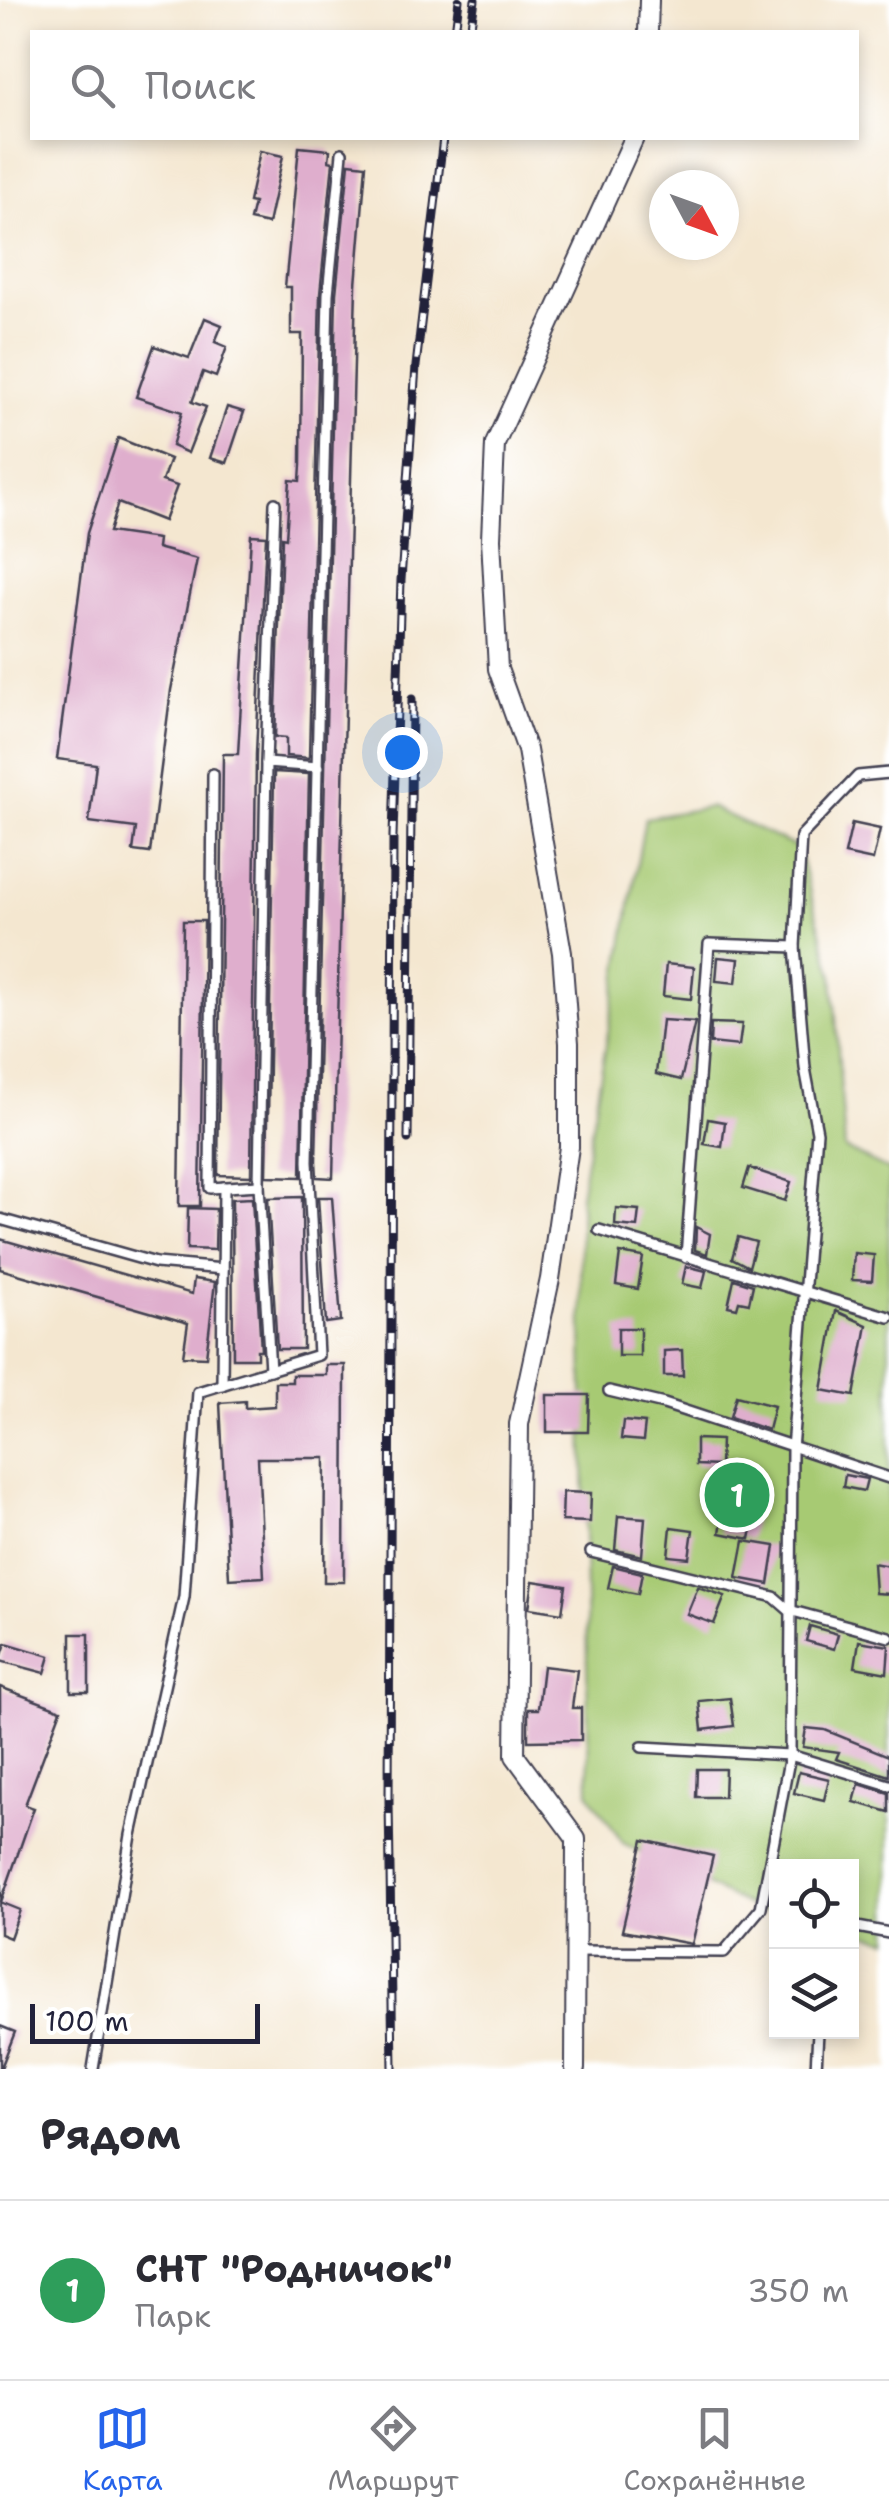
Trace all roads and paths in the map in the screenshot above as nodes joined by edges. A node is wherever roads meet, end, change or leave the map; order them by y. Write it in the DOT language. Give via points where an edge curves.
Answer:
graph roads {
  1 [pos="649,0"];
  2 [pos="648,30"];
  3 [pos="633,140"];
  4 [pos="342,152"];
  5 [pos="276,503"];
  6 [pos="266,762"];
  7 [pos="318,767"];
  8 [pos="889,772"];
  9 [pos="213,774"];
  10 [pos="795,948"];
  11 [pos="259,1185"];
  12 [pos="224,1187"];
  13 [pos="0,1218"];
  14 [pos="599,1230"];
  15 [pos="686,1257"];
  16 [pos="223,1269"];
  17 [pos="801,1291"];
  18 [pos="889,1317"];
  19 [pos="270,1370"];
  20 [pos="222,1385"];
  21 [pos="609,1391"];
  22 [pos="792,1449"];
  23 [pos="889,1478"];
  24 [pos="591,1552"];
  25 [pos="789,1610"];
  26 [pos="889,1638"];
  27 [pos="642,1747"];
  28 [pos="790,1755"];
  29 [pos="889,1785"];
  30 [pos="762,1908"];
  31 [pos="769,1910"];
  32 [pos="859,1927"];
  33 [pos="889,1933"];
  34 [pos="578,1952"];
  35 [pos="818,2039"];
  36 [pos="93,2069"];
  37 [pos="574,2069"];
  38 [pos="816,2069"];
  1 -- 2 [label="street"];
  3 -- 34 [label="street" via="495,444 492,539 498,669 528,750 562,953 569,1043 569,1147 519,1424 515,1756 576,1838"];
  4 -- 7 [label="lane" via="328,294"];
  5 -- 6 [label="lane"];
  6 -- 7 [label="lane"];
  6 -- 11 [label="lane"];
  7 -- 19 [label="lane" via="308,1161 318,1355"];
  8 -- 10 [label="lane" via="858,776 801,836"];
  9 -- 12 [label="lane" via="210,1188"];
  10 -- 15 [label="lane" via="709,944"];
  10 -- 17 [label="lane" via="817,1132"];
  11 -- 12 [label="lane"];
  11 -- 19 [label="lane"];
  12 -- 16 [label="lane"];
  13 -- 16 [label="lane" via="156,1263"];
  14 -- 15 [label="lane"];
  15 -- 17 [label="lane"];
  16 -- 20 [label="lane"];
  17 -- 18 [label="lane"];
  17 -- 22 [label="lane"];
  19 -- 20 [label="lane"];
  20 -- 36 [label="lane" via="198,1392 184,1597 130,1835"];
  21 -- 22 [label="lane"];
  22 -- 23 [label="lane"];
  22 -- 25 [label="lane"];
  24 -- 25 [label="lane" via="774,1596"];
  25 -- 26 [label="lane"];
  25 -- 28 [label="lane"];
  27 -- 28 [label="lane"];
  28 -- 29 [label="lane"];
  28 -- 30 [label="lane"];
  30 -- 31 [label="lane"];
  30 -- 34 [label="lane" via="724,1952"];
  32 -- 33 [label="lane"];
  34 -- 37 [label="street"];
  35 -- 38 [label="lane"];
}
